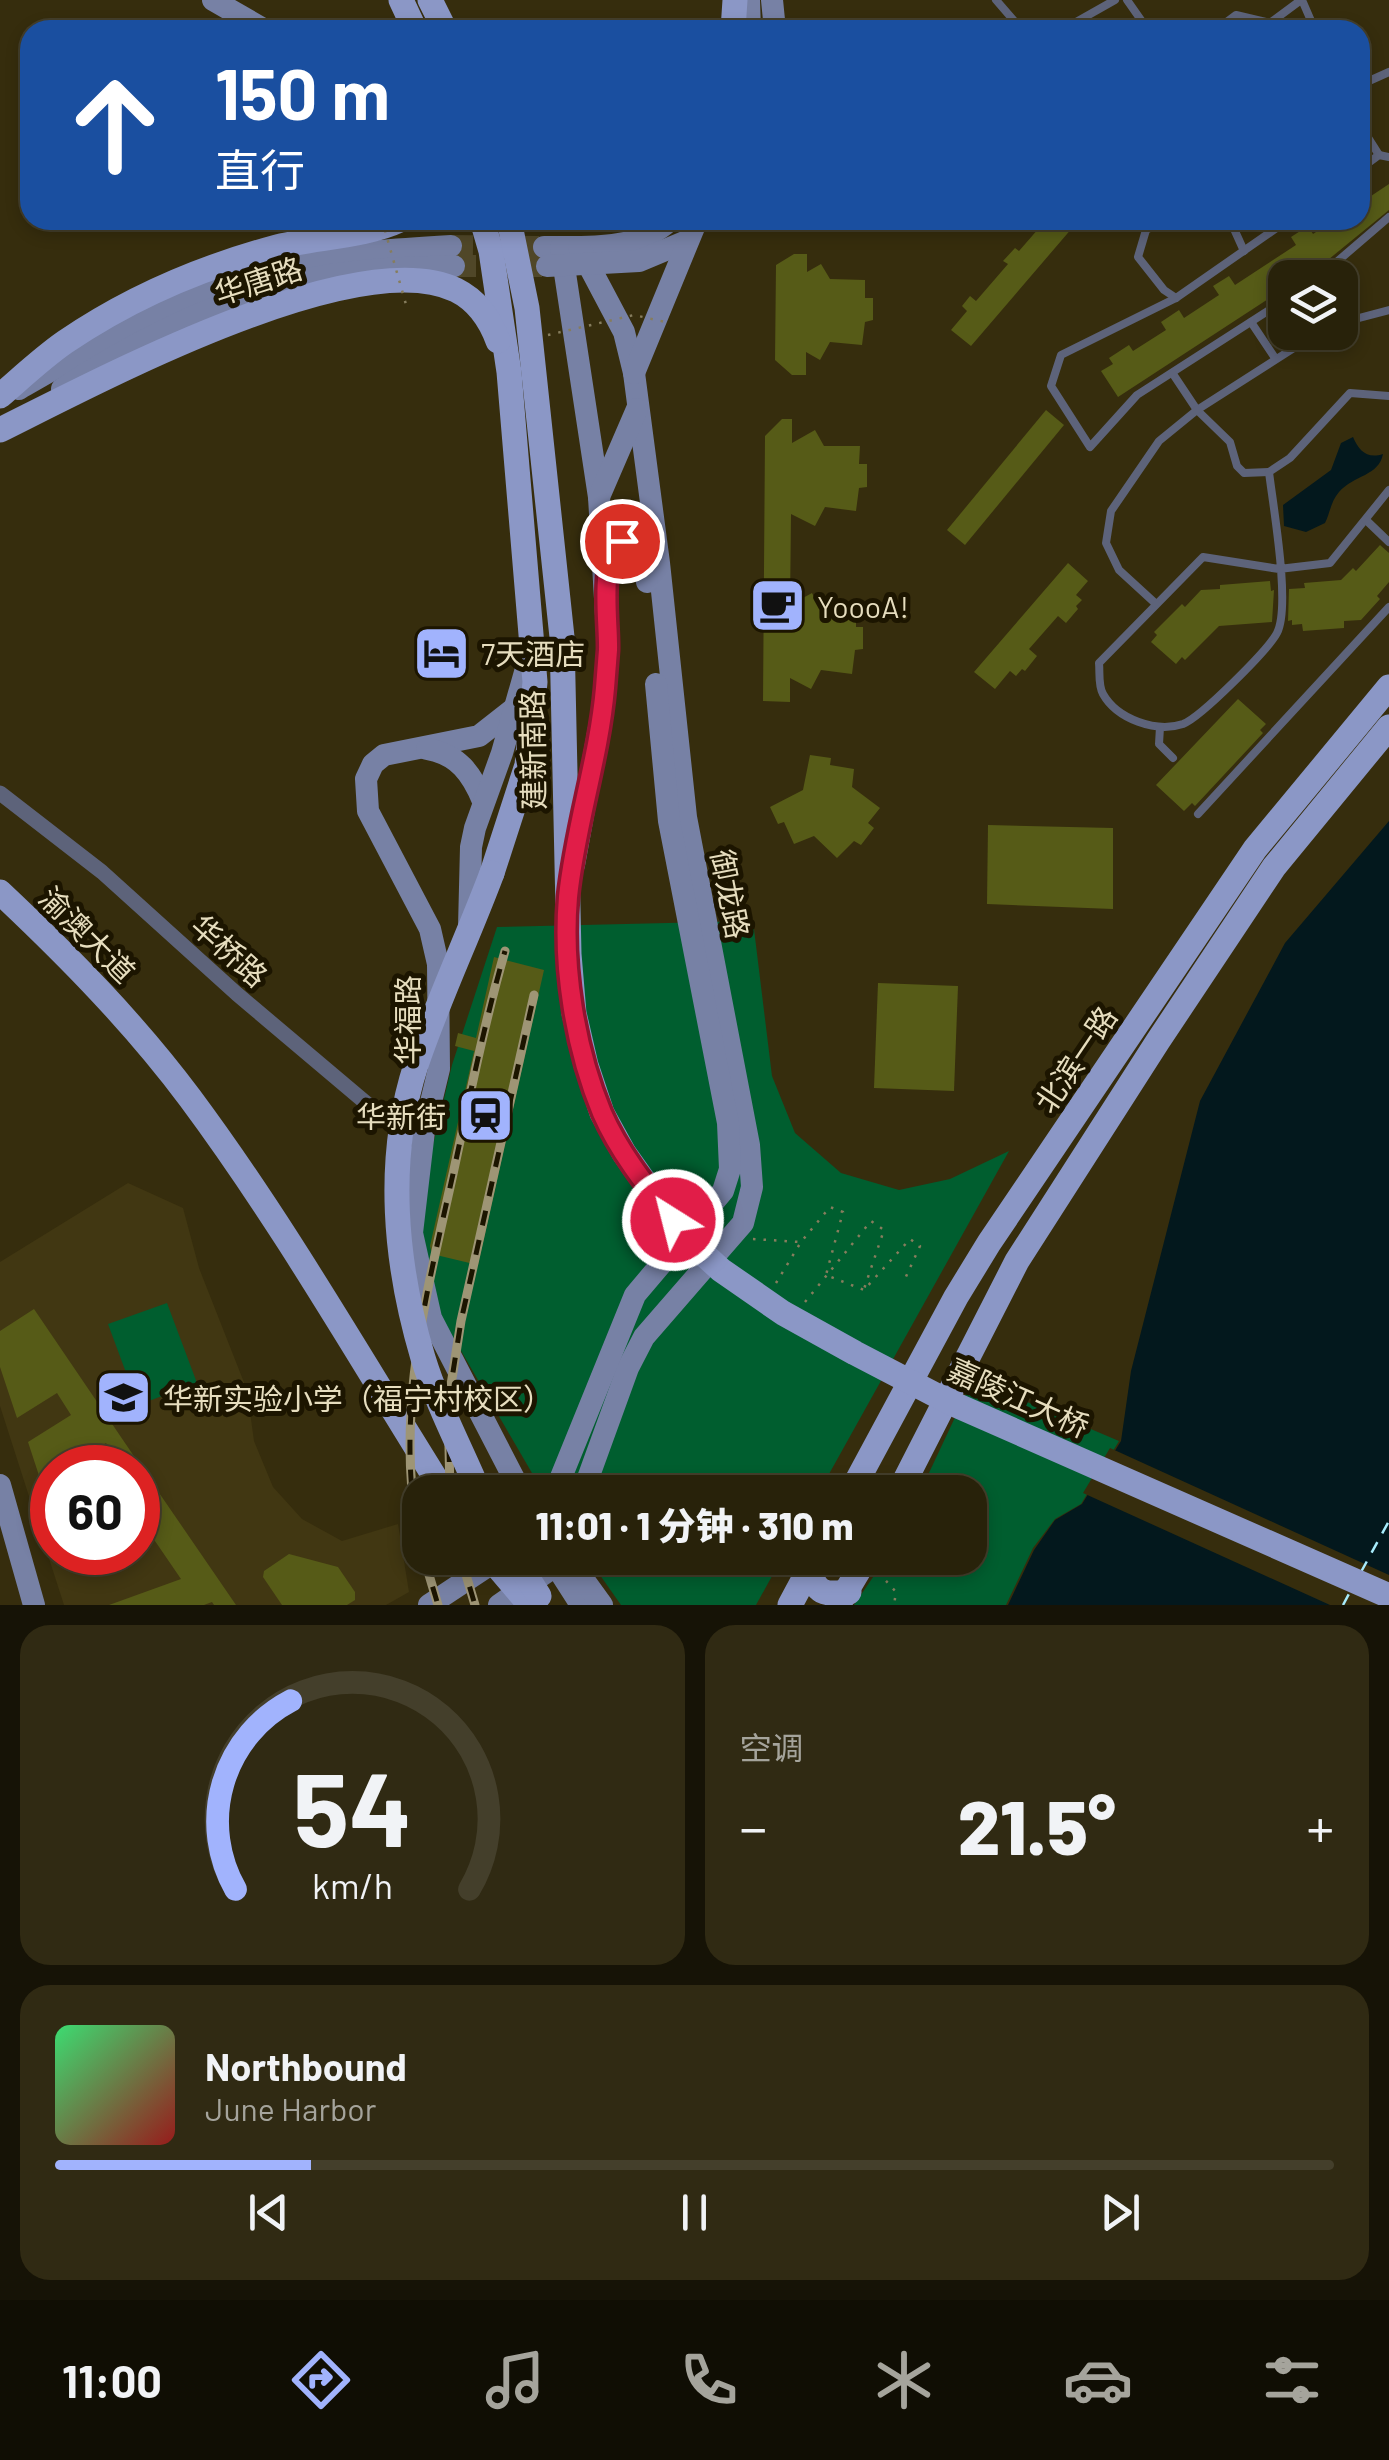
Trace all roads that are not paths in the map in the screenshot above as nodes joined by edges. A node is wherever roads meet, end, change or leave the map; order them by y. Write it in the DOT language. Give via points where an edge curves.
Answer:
graph roads {
  1 [pos="213,0"];
  2 [pos="996,0"];
  3 [pos="1115,0"];
  4 [pos="1301,0"];
  5 [pos="248,20"];
  6 [pos="1013,20"];
  7 [pos="1080,20"];
  8 [pos="1229,20"];
  9 [pos="1257,20"];
  10 [pos="1274,20"];
  11 [pos="1389,217"];
  12 [pos="353,230"];
  13 [pos="485,230"];
  14 [pos="511,230"];
  15 [pos="661,230"];
  16 [pos="1146,230"];
  17 [pos="1234,230"];
  18 [pos="1274,230"];
  19 [pos="692,231"];
  20 [pos="1244,252"];
  21 [pos="564,257"];
  22 [pos="1339,260"];
  23 [pos="1176,298"];
  24 [pos="1389,310"];
  25 [pos="1268,312"];
  26 [pos="1358,316"];
  27 [pos="1251,322"];
  28 [pos="1286,350"];
  29 [pos="1275,358"];
  30 [pos="509,372"];
  31 [pos="634,373"];
  32 [pos="1173,374"];
  33 [pos="1389,396"];
  34 [pos="0,398"];
  35 [pos="638,408"];
  36 [pos="1197,410"];
  37 [pos="0,430"];
  38 [pos="1270,472"];
  39 [pos="1389,490"];
  40 [pos="598,497"];
  41 [pos="1366,520"];
  42 [pos="1389,542"];
  43 [pos="1279,568"];
  44 [pos="606,597"];
  45 [pos="1155,604"];
  46 [pos="1389,608"];
  47 [pos="534,635"];
  48 [pos="1389,687"];
  49 [pos="516,707"];
  50 [pos="1160,727"];
  51 [pos="1389,727"];
  52 [pos="414,748"];
  53 [pos="1173,758"];
  54 [pos="0,793"];
  55 [pos="483,801"];
  56 [pos="1198,814"];
  57 [pos="481,871"];
  58 [pos="0,892"];
  59 [pos="568,898"];
  60 [pos="422,1150"];
  61 [pos="658,1201"];
  62 [pos="433,1475"];
  63 [pos="472,1475"];
  64 [pos="512,1475"];
  65 [pos="563,1475"];
  66 [pos="589,1475"];
  67 [pos="860,1475"];
  68 [pos="908,1475"];
  69 [pos="0,1485"];
  70 [pos="474,1575"];
  71 [pos="504,1575"];
  72 [pos="526,1575"];
  73 [pos="538,1575"];
  74 [pos="566,1575"];
  75 [pos="573,1575"];
  76 [pos="806,1575"];
  77 [pos="813,1575"];
  78 [pos="857,1575"];
  79 [pos="1389,1596"];
  80 [pos="844,1598"];
  81 [pos="34,1605"];
  82 [pos="428,1605"];
  83 [pos="498,1605"];
  84 [pos="530,1605"];
  85 [pos="544,1605"];
  86 [pos="581,1605"];
  87 [pos="602,1605"];
  88 [pos="790,1605"];
  1 -- 5 [label="main road"];
  2 -- 6 [label="lane"];
  3 -- 7 [label="lane"];
  4 -- 10 [label="lane"];
  8 -- 9 [label="lane"];
  11 -- 22 [label="lane"];
  12 -- 34 [label="main road, 华唐路" via="186,277 63,344"];
  13 -- 30 [label="main road, 建新南路"];
  14 -- 59 [label="main road, 建新南路" via="531,339 562,637"];
  15 -- 21 [label="main road"];
  16 -- 23 [label="lane" via="1138,257"];
  17 -- 20 [label="lane"];
  18 -- 20 [label="lane"];
  19 -- 21 [label="main road" via="639,261"];
  19 -- 31 [label="main road"];
  20 -- 23 [label="lane"];
  21 -- 31 [label="main road, 御龙路" via="624,332"];
  21 -- 40 [label="main road"];
  23 -- 32 [label="lane" via="1061,356 1050,386 1090,447 1137,395"];
  24 -- 26 [label="lane"];
  25 -- 27 [label="lane"];
  27 -- 29 [label="lane"];
  27 -- 32 [label="lane"];
  28 -- 29 [label="lane"];
  29 -- 36 [label="lane"];
  30 -- 37 [label="main road, 华唐路" via="484,312 454,289 374,284 308,296 211,330"];
  30 -- 47 [label="main road, 建新南路"];
  31 -- 35 [label="main road, 御龙路"];
  32 -- 36 [label="lane"];
  33 -- 38 [label="lane" via="1350,393"];
  34 -- 37 [label="main road" via="124,330 243,278 376,250 453,256 248,295 134,344"];
  35 -- 40 [label="main road"];
  35 -- 66 [label="main road, 御龙路" via="686,817 752,1170 743,1223 644,1338"];
  36 -- 38 [label="lane" via="1230,442 1244,473"];
  36 -- 45 [label="lane" via="1159,441 1112,511 1106,543 1119,570"];
  38 -- 43 [label="lane"];
  39 -- 41 [label="lane"];
  40 -- 44 [label="main road"];
  41 -- 42 [label="lane"];
  41 -- 43 [label="lane" via="1330,563"];
  43 -- 45 [label="lane" via="1203,557"];
  43 -- 50 [label="lane" via="1283,612 1276,634 1209,707 1184,724"];
  44 -- 59 [label="main road" via="604,700"];
  44 -- 65 [label="main road, 御龙路" via="615,546 637,544 646,564 668,821 728,1123 730,1169 710,1210 635,1296"];
  45 -- 50 [label="lane" via="1099,664 1100,691 1118,714"];
  46 -- 56 [label="lane"];
  47 -- 49 [label="main road, 建新南路"];
  47 -- 57 [label="main road, 建新南路" via="527,765"];
  48 -- 67 [label="main road, 北滨一路" via="1255,849 989,1242"];
  49 -- 52 [label="main road, 华福路" via="480,736"];
  49 -- 55 [label="main road, 建新南路"];
  50 -- 53 [label="lane" via="1159,744"];
  51 -- 68 [label="main road, 北滨一路" via="1274,867 1138,1072 1017,1261"];
  52 -- 55 [label="main road" via="458,762"];
  52 -- 60 [label="main road, 华福路" via="373,764 366,796 373,826 430,929 438,964 439,1069"];
  54 -- 60 [label="street, 华桥路" via="102,872"];
  55 -- 57 [label="main road, 建新南路" via="471,847"];
  57 -- 63 [label="main road, bridge" via="469,936 416,1066 395,1191 402,1264 424,1360"];
  58 -- 62 [label="main road, 渝澳大道" via="69,957 188,1095 245,1174"];
  59 -- 61 [label="main road, 建新南路" via="574,1013 586,1065 602,1113"];
  60 -- 64 [label="main road, 华福路" via="412,1233 431,1318"];
  61 -- 79 [label="main road, 嘉陵江大桥, bridge" via="698,1250 792,1318 949,1402"];
  69 -- 81 [label="main road"];
  70 -- 82 [label="main road"];
  71 -- 84 [label="main road, bridge"];
  72 -- 85 [label="main road, bridge"];
  73 -- 83 [label="main road"];
  74 -- 86 [label="main road"];
  75 -- 87 [label="main road"];
  76 -- 88 [label="main road"];
  77 -- 80 [label="main road" via="821,1591"];
  78 -- 80 [label="main road"];
}
